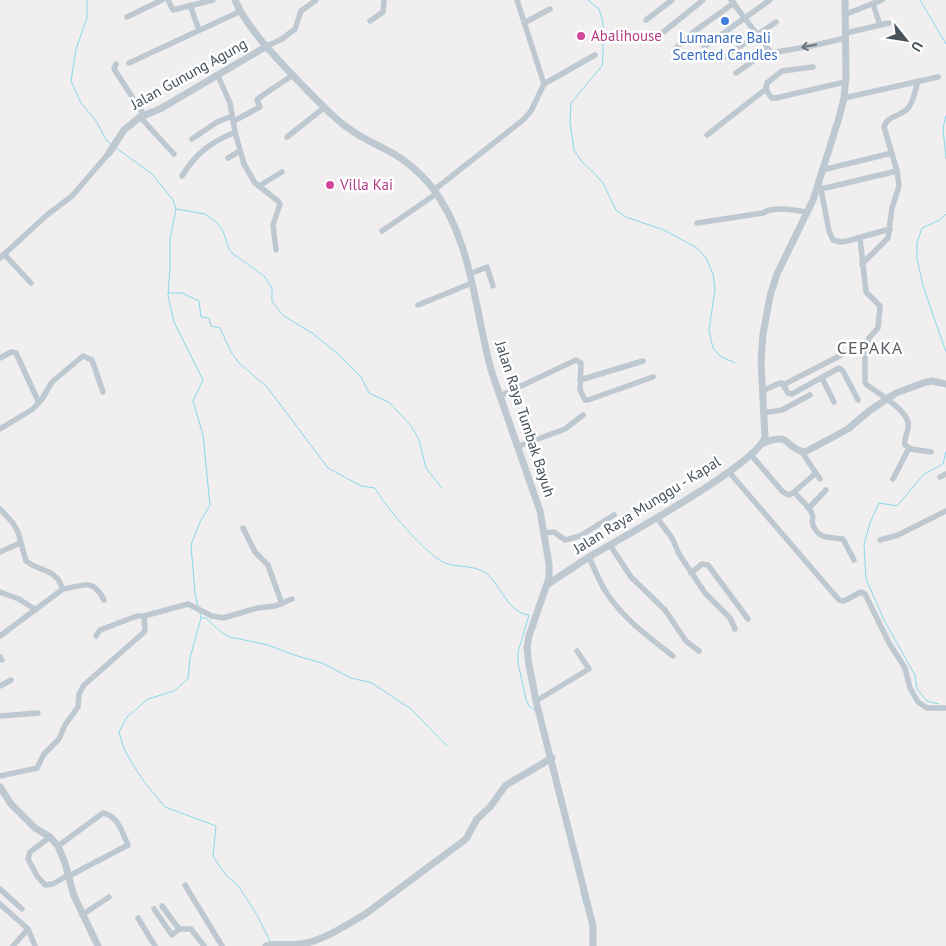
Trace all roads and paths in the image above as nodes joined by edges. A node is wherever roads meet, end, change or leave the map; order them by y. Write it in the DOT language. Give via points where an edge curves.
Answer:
graph roads {
  1 [pos="162,0"];
  2 [pos="168,0"];
  3 [pos="213,0"];
  4 [pos="235,0"];
  5 [pos="316,0"];
  6 [pos="384,0"];
  7 [pos="517,0"];
  8 [pos="672,0"];
  9 [pos="703,0"];
  10 [pos="770,0"];
  11 [pos="845,0"];
  12 [pos="882,0"];
  13 [pos="732,2"];
  14 [pos="873,4"];
  15 [pos="190,5"];
  16 [pos="550,9"];
  17 [pos="241,11"];
  18 [pos="846,14"];
  19 [pos="127,16"];
  20 [pos="744,18"];
  21 [pos="646,20"];
  22 [pos="370,21"];
  23 [pos="776,22"];
  24 [pos="524,23"];
  25 [pos="889,23"];
  26 [pos="880,24"];
  27 [pos="199,30"];
  28 [pos="757,34"];
  29 [pos="846,35"];
  30 [pos="656,38"];
  31 [pos="267,46"];
  32 [pos="704,47"];
  33 [pos="675,49"];
  34 [pos="770,52"];
  35 [pos="595,55"];
  36 [pos="720,60"];
  37 [pos="129,63"];
  38 [pos="116,64"];
  39 [pos="813,67"];
  40 [pos="736,73"];
  41 [pos="293,74"];
  42 [pos="218,76"];
  43 [pos="938,77"];
  44 [pos="918,81"];
  45 [pos="845,82"];
  46 [pos="544,84"];
  47 [pos="766,89"];
  48 [pos="844,98"];
  49 [pos="325,107"];
  50 [pos="142,116"];
  51 [pos="233,118"];
  52 [pos="235,132"];
  53 [pos="708,135"];
  54 [pos="287,136"];
  55 [pos="192,139"];
  56 [pos="240,150"];
  57 [pos="109,153"];
  58 [pos="892,153"];
  59 [pos="174,154"];
  60 [pos="228,158"];
  61 [pos="822,170"];
  62 [pos="897,171"];
  63 [pos="282,172"];
  64 [pos="182,176"];
  65 [pos="259,186"];
  66 [pos="819,187"];
  67 [pos="435,192"];
  68 [pos="807,212"];
  69 [pos="697,223"];
  70 [pos="890,229"];
  71 [pos="382,231"];
  72 [pos="860,238"];
  73 [pos="276,250"];
  74 [pos="2,256"];
  75 [pos="862,264"];
  76 [pos="470,274"];
  77 [pos="472,283"];
  78 [pos="31,284"];
  79 [pos="493,286"];
  80 [pos="418,305"];
  81 [pos="853,349"];
  82 [pos="0,358"];
  83 [pos="644,361"];
  84 [pos="654,377"];
  85 [pos="822,378"];
  86 [pos="580,380"];
  87 [pos="946,384"];
  88 [pos="784,385"];
  89 [pos="103,392"];
  90 [pos="762,392"];
  91 [pos="810,395"];
  92 [pos="500,396"];
  93 [pos="886,399"];
  94 [pos="858,400"];
  95 [pos="834,402"];
  96 [pos="39,403"];
  97 [pos="764,413"];
  98 [pos="584,415"];
  99 [pos="0,429"];
  100 [pos="763,442"];
  101 [pos="519,446"];
  102 [pos="909,448"];
  103 [pos="801,451"];
  104 [pos="931,452"];
  105 [pos="751,455"];
  106 [pos="729,472"];
  107 [pos="816,472"];
  108 [pos="946,474"];
  109 [pos="940,477"];
  110 [pos="820,479"];
  111 [pos="892,479"];
  112 [pos="826,490"];
  113 [pos="794,492"];
  114 [pos="809,508"];
  115 [pos="946,511"];
  116 [pos="1,512"];
  117 [pos="614,514"];
  118 [pos="658,518"];
  119 [pos="243,528"];
  120 [pos="544,534"];
  121 [pos="880,540"];
  122 [pos="20,542"];
  123 [pos="610,545"];
  124 [pos="0,552"];
  125 [pos="589,557"];
  126 [pos="854,560"];
  127 [pos="549,569"];
  128 [pos="691,573"];
  129 [pos="562,575"];
  130 [pos="547,584"];
  131 [pos="63,589"];
  132 [pos="0,592"];
  133 [pos="292,599"];
  134 [pos="104,600"];
  135 [pos="282,604"];
  136 [pos="36,610"];
  137 [pos="144,616"];
  138 [pos="748,619"];
  139 [pos="735,629"];
  140 [pos="0,636"];
  141 [pos="96,636"];
  142 [pos="577,651"];
  143 [pos="699,651"];
  144 [pos="673,656"];
  145 [pos="11,680"];
  146 [pos="0,686"];
  147 [pos="536,701"];
  148 [pos="946,708"];
  149 [pos="38,713"];
  150 [pos="0,716"];
  151 [pos="552,758"];
  152 [pos="0,776"];
  153 [pos="0,787"];
  154 [pos="50,837"];
  155 [pos="58,846"];
  156 [pos="68,876"];
  157 [pos="185,885"];
  158 [pos="0,889"];
  159 [pos="109,897"];
  160 [pos="0,904"];
  161 [pos="162,906"];
  162 [pos="22,909"];
  163 [pos="154,909"];
  164 [pos="82,915"];
  165 [pos="138,918"];
  166 [pos="28,929"];
  167 [pos="179,929"];
  168 [pos="314,944"];
  169 [pos="13,946"];
  170 [pos="36,946"];
  171 [pos="98,946"];
  172 [pos="156,946"];
  173 [pos="204,946"];
  174 [pos="222,946"];
  175 [pos="266,946"];
  176 [pos="593,946"];
  1 -- 19 [label="street"];
  2 -- 15 [label="street" via="173,10"];
  3 -- 15 [label="street"];
  4 -- 17 [label="street, Jalan Raya Tumbak Bayuh"];
  5 -- 31 [label="street" via="301,12 295,29"];
  6 -- 22 [label="street" via="383,12"];
  7 -- 24 [label="street"];
  8 -- 21 [label="street"];
  9 -- 30 [label="street"];
  10 -- 20 [label="street"];
  11 -- 18 [label="street"];
  12 -- 14 [label="street"];
  13 -- 20 [label="street"];
  13 -- 33 [label="street"];
  14 -- 18 [label="street"];
  14 -- 26 [label="street"];
  15 -- 27 [label="street"];
  16 -- 24 [label="street"];
  17 -- 27 [label="street"];
  17 -- 31 [label="street, Jalan Raya Tumbak Bayuh"];
  18 -- 29 [label="street"];
  20 -- 28 [label="street"];
  20 -- 32 [label="street"];
  23 -- 28 [label="street"];
  24 -- 46 [label="street"];
  25 -- 26 [label="street"];
  26 -- 29 [label="street"];
  27 -- 37 [label="street"];
  28 -- 34 [label="street"];
  28 -- 36 [label="street"];
  29 -- 34 [label="street, one-way" via="811,46"];
  29 -- 45 [label="street"];
  31 -- 41 [label="street, Jalan Raya Tumbak Bayuh"];
  31 -- 42 [label="street, Jalan Gunung Agung"];
  34 -- 40 [label="street"];
  35 -- 46 [label="street"];
  38 -- 50 [label="street" via="114,69"];
  39 -- 47 [label="street" via="782,71 768,80"];
  41 -- 49 [label="street, Jalan Raya Tumbak Bayuh"];
  41 -- 51 [label="street" via="257,100 260,107"];
  42 -- 50 [label="street, Jalan Gunung Agung" via="160,110"];
  42 -- 51 [label="street"];
  43 -- 44 [label="street"];
  44 -- 48 [label="street"];
  44 -- 58 [label="street" via="909,108 884,124"];
  45 -- 47 [label="street" via="774,98"];
  45 -- 48 [label="street"];
  46 -- 67 [label="street" via="523,120"];
  47 -- 53 [label="street"];
  48 -- 61 [label="street"];
  49 -- 54 [label="street"];
  49 -- 67 [label="street, Jalan Raya Tumbak Bayuh" via="348,128 408,163"];
  50 -- 57 [label="street, Jalan Gunung Agung" via="128,126"];
  50 -- 59 [label="street"];
  51 -- 52 [label="street"];
  51 -- 55 [label="street" via="217,122"];
  52 -- 56 [label="street"];
  52 -- 64 [label="street" via="216,140 199,153"];
  56 -- 60 [label="street"];
  56 -- 65 [label="street" via="244,164"];
  57 -- 74 [label="street" via="72,196"];
  58 -- 61 [label="street"];
  58 -- 62 [label="street"];
  61 -- 66 [label="street"];
  62 -- 66 [label="street"];
  62 -- 70 [label="street" via="899,186"];
  63 -- 65 [label="street"];
  65 -- 73 [label="street" via="280,204 273,225"];
  66 -- 68 [label="street"];
  66 -- 72 [label="street" via="833,240 841,242"];
  67 -- 71 [label="street"];
  67 -- 76 [label="street, Jalan Raya Tumbak Bayuh" via="456,228"];
  68 -- 69 [label="street" via="767,210"];
  68 -- 90 [label="street" via="770,296 763,334"];
  70 -- 72 [label="street"];
  70 -- 75 [label="street" via="887,240"];
  72 -- 75 [label="street"];
  74 -- 78 [label="street"];
  75 -- 93 [label="street" via="867,295 880,306 878,328 868,343 865,382"];
  76 -- 77 [label="street, Jalan Raya Tumbak Bayuh"];
  76 -- 79 [label="street" via="487,267"];
  77 -- 80 [label="street"];
  77 -- 92 [label="street, Jalan Raya Tumbak Bayuh" via="486,353"];
  81 -- 88 [label="street"];
  82 -- 96 [label="street" via="16,353"];
  83 -- 86 [label="street"];
  84 -- 86 [label="street" via="588,400 582,396"];
  85 -- 88 [label="street" via="792,394"];
  85 -- 94 [label="street" via="841,368"];
  85 -- 95 [label="street"];
  86 -- 92 [label="street" via="581,363 576,360"];
  87 -- 93 [label="street" via="921,383"];
  88 -- 90 [label="street" via="780,382"];
  89 -- 96 [label="street" via="92,360 83,356 52,382"];
  90 -- 97 [label="street"];
  91 -- 97 [label="street" via="782,410"];
  92 -- 101 [label="street, Jalan Raya Tumbak Bayuh"];
  93 -- 102 [label="street" via="908,422 904,444"];
  93 -- 103 [label="street" via="848,430 808,451"];
  96 -- 99 [label="street"];
  97 -- 100 [label="street"];
  98 -- 101 [label="street" via="565,429"];
  100 -- 103 [label="street" via="783,438"];
  100 -- 105 [label="street, Jalan Raya Munggu - Kapal"];
  101 -- 120 [label="street, Jalan Raya Tumbak Bayuh"];
  102 -- 104 [label="street"];
  102 -- 111 [label="street"];
  103 -- 107 [label="street"];
  105 -- 106 [label="street, Jalan Raya Munggu - Kapal"];
  105 -- 113 [label="street" via="785,494"];
  106 -- 118 [label="street, Jalan Raya Munggu - Kapal"];
  106 -- 148 [label="street" via="839,600 844,601 860,592 865,594 905,668 918,702 927,708"];
  107 -- 110 [label="street"];
  107 -- 113 [label="street"];
  108 -- 109 [label="street"];
  112 -- 114 [label="street"];
  113 -- 114 [label="street"];
  114 -- 126 [label="street" via="815,529 825,538 843,539"];
  115 -- 121 [label="street" via="898,535"];
  116 -- 122 [label="street" via="13,523"];
  117 -- 120 [label="street" via="576,538 565,540 554,532"];
  118 -- 123 [label="street, Jalan Raya Munggu - Kapal"];
  118 -- 128 [label="street"];
  119 -- 135 [label="street" via="255,552 268,565"];
  120 -- 127 [label="street, Jalan Raya Tumbak Bayuh"];
  122 -- 124 [label="street"];
  122 -- 131 [label="street" via="28,564 52,573"];
  123 -- 125 [label="street, Jalan Raya Munggu - Kapal"];
  123 -- 143 [label="street" via="631,576 665,610 686,641"];
  125 -- 129 [label="street, Jalan Raya Munggu - Kapal"];
  125 -- 144 [label="street" via="609,596 632,623"];
  127 -- 129 [label="street"];
  127 -- 130 [label="street, Jalan Raya Tumbak Bayuh"];
  128 -- 138 [label="street" via="702,564 708,565"];
  128 -- 139 [label="street" via="705,593 730,618"];
  129 -- 130 [label="street, Jalan Raya Munggu - Kapal"];
  130 -- 147 [label="street" via="527,647"];
  131 -- 134 [label="street" via="89,585 97,588"];
  131 -- 136 [label="street"];
  132 -- 136 [label="street"];
  133 -- 135 [label="street"];
  135 -- 137 [label="street" via="223,618 188,604"];
  136 -- 140 [label="street"];
  137 -- 141 [label="street" via="100,628"];
  137 -- 152 [label="street" via="143,633 84,685 78,707 37,768"];
  142 -- 147 [label="street" via="589,669"];
  145 -- 146 [label="street"];
  147 -- 151 [label="street"];
  149 -- 150 [label="street"];
  151 -- 168 [label="street" via="506,785 461,843 364,915"];
  151 -- 176 [label="street" via="593,926"];
  153 -- 154 [label="street" via="11,804 35,828"];
  154 -- 155 [label="street"];
  154 -- 156 [label="street" via="30,852 28,859 45,885"];
  155 -- 156 [label="street"];
  155 -- 156 [label="street" via="103,813 117,822 128,845"];
  156 -- 164 [label="street"];
  157 -- 174 [label="street"];
  158 -- 162 [label="street"];
  159 -- 164 [label="street"];
  160 -- 166 [label="street"];
  161 -- 167 [label="street"];
  163 -- 167 [label="street" via="172,935"];
  164 -- 171 [label="street"];
  165 -- 172 [label="street"];
  166 -- 169 [label="street"];
  166 -- 170 [label="street"];
  167 -- 173 [label="street" via="191,929"];
  168 -- 175 [label="street"];
}
